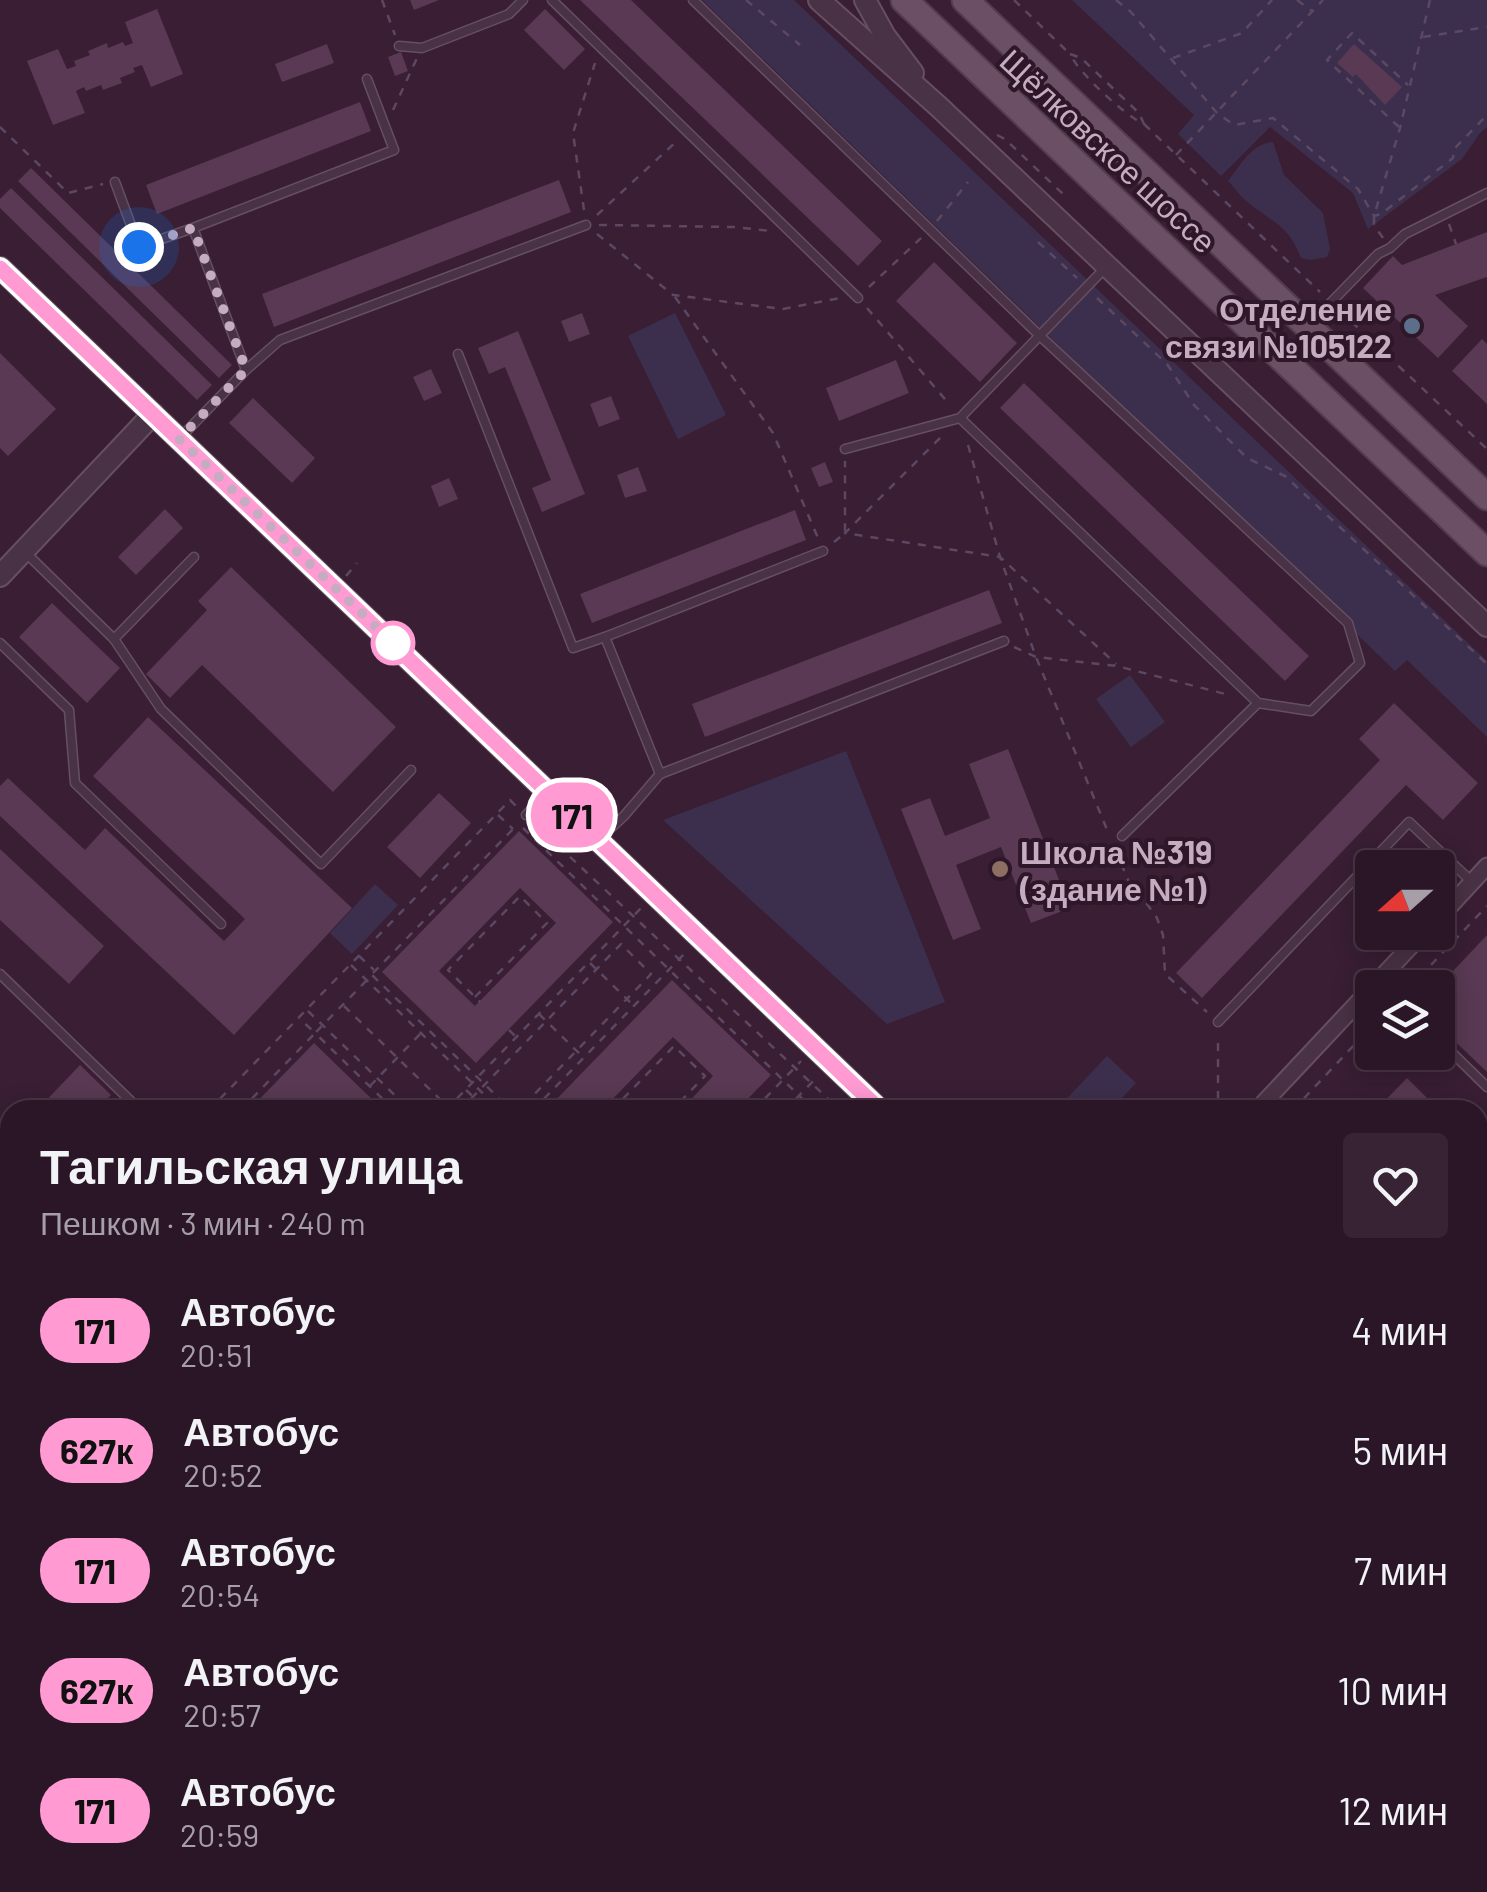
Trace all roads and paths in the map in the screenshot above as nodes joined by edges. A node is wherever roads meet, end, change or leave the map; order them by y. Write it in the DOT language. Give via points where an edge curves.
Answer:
graph roads {
  1 [pos="382,0"];
  2 [pos="523,0"];
  3 [pos="552,0"];
  4 [pos="693,0"];
  5 [pos="746,0"];
  6 [pos="819,0"];
  7 [pos="865,0"];
  8 [pos="904,0"];
  9 [pos="965,0"];
  10 [pos="1014,0"];
  11 [pos="1116,0"];
  12 [pos="1272,0"];
  13 [pos="1297,0"];
  14 [pos="1323,0"];
  15 [pos="1430,0"];
  16 [pos="1312,12"];
  17 [pos="1487,27"];
  18 [pos="1422,37"];
  19 [pos="800,45"];
  20 [pos="399,46"];
  21 [pos="600,47"];
  22 [pos="422,48"];
  23 [pos="1070,54"];
  24 [pos="1171,58"];
  25 [pos="367,79"];
  26 [pos="1411,86"];
  27 [pos="938,106"];
  28 [pos="1216,113"];
  29 [pos="1487,115"];
  30 [pos="1144,124"];
  31 [pos="385,126"];
  32 [pos="0,127"];
  33 [pos="1400,128"];
  34 [pos="687,131"];
  35 [pos="1005,138"];
  36 [pos="1176,155"];
  37 [pos="115,182"];
  38 [pos="968,182"];
  39 [pos="1487,193"];
  40 [pos="1064,200"];
  41 [pos="1446,214"];
  42 [pos="1374,216"];
  43 [pos="586,225"];
  44 [pos="193,228"];
  45 [pos="929,230"];
  46 [pos="792,233"];
  47 [pos="1038,242"];
  48 [pos="1456,244"];
  49 [pos="1390,248"];
  50 [pos="1107,266"];
  51 [pos="0,268"];
  52 [pos="1086,287"];
  53 [pos="673,295"];
  54 [pos="858,298"];
  55 [pos="1330,302"];
  56 [pos="1308,326"];
  57 [pos="1039,336"];
  58 [pos="458,354"];
  59 [pos="246,370"];
  60 [pos="154,414"];
  61 [pos="960,418"];
  62 [pos="179,439"];
  63 [pos="844,449"];
  64 [pos="1487,450"];
  65 [pos="1487,497"];
  66 [pos="845,533"];
  67 [pos="24,551"];
  68 [pos="823,551"];
  69 [pos="1487,553"];
  70 [pos="194,557"];
  71 [pos="1000,557"];
  72 [pos="357,563"];
  73 [pos="0,576"];
  74 [pos="342,580"];
  75 [pos="1487,626"];
  76 [pos="605,636"];
  77 [pos="114,639"];
  78 [pos="1004,641"];
  79 [pos="0,643"];
  80 [pos="1116,664"];
  81 [pos="1487,664"];
  82 [pos="1258,703"];
  83 [pos="410,770"];
  84 [pos="660,774"];
  85 [pos="548,792"];
  86 [pos="496,814"];
  87 [pos="526,816"];
  88 [pos="512,830"];
  89 [pos="1122,836"];
  90 [pos="599,839"];
  91 [pos="1487,866"];
  92 [pos="1472,882"];
  93 [pos="1455,900"];
  94 [pos="1487,906"];
  95 [pos="642,907"];
  96 [pos="633,916"];
  97 [pos="221,924"];
  98 [pos="624,926"];
  99 [pos="1409,950"];
  100 [pos="688,951"];
  101 [pos="358,956"];
  102 [pos="679,960"];
  103 [pos="589,962"];
  104 [pos="350,964"];
  105 [pos="597,969"];
  106 [pos="669,970"];
  107 [pos="1392,970"];
  108 [pos="1426,970"];
  109 [pos="373,973"];
  110 [pos="0,974"];
  111 [pos="367,980"];
  112 [pos="475,997"];
  113 [pos="627,998"];
  114 [pos="480,1002"];
  115 [pos="342,1005"];
  116 [pos="634,1006"];
  117 [pos="306,1010"];
  118 [pos="1355,1010"];
  119 [pos="538,1014"];
  120 [pos="299,1018"];
  121 [pos="546,1022"];
  122 [pos="1218,1022"];
  123 [pos="323,1026"];
  124 [pos="426,1028"];
  125 [pos="509,1030"];
  126 [pos="315,1033"];
  127 [pos="422,1033"];
  128 [pos="516,1037"];
  129 [pos="1355,1044"];
  130 [pos="596,1045"];
  131 [pos="576,1051"];
  132 [pos="603,1052"];
  133 [pos="1455,1056"];
  134 [pos="397,1058"];
  135 [pos="584,1058"];
  136 [pos="802,1060"];
  137 [pos="795,1068"];
  138 [pos="818,1076"];
  139 [pos="478,1077"];
  140 [pos="378,1078"];
  141 [pos="632,1080"];
  142 [pos="783,1080"];
  143 [pos="472,1082"];
  144 [pos="812,1082"];
  145 [pos="485,1084"];
  146 [pos="636,1084"];
  147 [pos="370,1086"];
  148 [pos="1487,1087"];
  149 [pos="466,1089"];
  150 [pos="480,1090"];
  151 [pos="799,1096"];
  152 [pos="473,1097"];
  153 [pos="130,1100"];
  154 [pos="219,1100"];
  155 [pos="251,1100"];
  156 [pos="384,1100"];
  157 [pos="400,1100"];
  158 [pos="438,1100"];
  159 [pos="456,1100"];
  160 [pos="470,1100"];
  161 [pos="476,1100"];
  162 [pos="490,1100"];
  163 [pos="501,1100"];
  164 [pos="529,1100"];
  165 [pos="543,1100"];
  166 [pos="621,1100"];
  167 [pos="681,1100"];
  168 [pos="764,1100"];
  169 [pos="795,1100"];
  170 [pos="803,1100"];
  171 [pos="829,1100"];
  172 [pos="870,1100"];
  173 [pos="1267,1100"];
  174 [pos="1302,1100"];
  1 -- 20 [label="path"];
  2 -- 22 [label="lane" via="509,14"];
  3 -- 21 [label="lane"];
  4 -- 45 [label="lane"];
  5 -- 19 [label="path"];
  6 -- 27 [label="street"];
  7 -- 27 [label="street"];
  8 -- 69 [label="main road, Щёлковское шоссе"];
  9 -- 56 [label="main road, Щёлковское шоссе"];
  10 -- 23 [label="path"];
  11 -- 24 [label="path"];
  12 -- 24 [label="path" via="1242,33"];
  13 -- 16 [label="path"];
  14 -- 16 [label="path"];
  15 -- 18 [label="path"];
  16 -- 28 [label="path"];
  17 -- 18 [label="path"];
  18 -- 26 [label="path"];
  20 -- 22 [label="lane"];
  21 -- 34 [label="lane"];
  21 -- 43 [label="path" via="573,134"];
  22 -- 31 [label="path"];
  23 -- 30 [label="path"];
  23 -- 30 [label="path"];
  24 -- 28 [label="path"];
  25 -- 31 [label="lane"];
  26 -- 33 [label="path"];
  26 -- 33 [label="path" via="1352,33 1327,60"];
  27 -- 50 [label="street"];
  28 -- 36 [label="path"];
  28 -- 42 [label="path" via="1234,125 1273,118 1358,189"];
  29 -- 42 [label="path" via="1453,158"];
  30 -- 36 [label="path"];
  31 -- 44 [label="lane" via="394,150"];
  32 -- 37 [label="path" via="68,192"];
  33 -- 42 [label="path"];
  34 -- 43 [label="path"];
  34 -- 46 [label="lane"];
  35 -- 40 [label="path"];
  36 -- 55 [label="path"];
  37 -- 44 [label="lane" via="139,247"];
  38 -- 45 [label="path"];
  39 -- 41 [label="lane"];
  41 -- 48 [label="path"];
  41 -- 49 [label="lane"];
  42 -- 49 [label="path"];
  43 -- 46 [label="path"];
  43 -- 53 [label="path"];
  43 -- 59 [label="lane" via="280,340"];
  44 -- 59 [label="lane"];
  45 -- 54 [label="path"];
  45 -- 57 [label="lane"];
  46 -- 54 [label="lane"];
  47 -- 52 [label="path"];
  49 -- 55 [label="lane"];
  50 -- 52 [label="lane"];
  50 -- 75 [label="street"];
  51 -- 60 [label="street"];
  52 -- 57 [label="lane"];
  52 -- 81 [label="path" via="1167,364 1194,405 1247,458 1286,476"];
  53 -- 54 [label="path" via="783,310"];
  53 -- 68 [label="path" via="774,433"];
  54 -- 61 [label="path"];
  55 -- 56 [label="lane"];
  55 -- 64 [label="path"];
  56 -- 65 [label="main road, Щёлковское шоссе"];
  57 -- 61 [label="lane"];
  57 -- 82 [label="lane" via="1348,622 1360,663 1311,711"];
  58 -- 76 [label="lane" via="573,648"];
  59 -- 62 [label="lane"];
  60 -- 62 [label="street"];
  60 -- 67 [label="street"];
  61 -- 63 [label="lane"];
  61 -- 66 [label="path"];
  61 -- 71 [label="path"];
  61 -- 82 [label="lane"];
  62 -- 85 [label="street"];
  63 -- 66 [label="path"];
  66 -- 68 [label="path"];
  66 -- 71 [label="path"];
  67 -- 73 [label="street"];
  67 -- 77 [label="lane"];
  68 -- 76 [label="lane"];
  70 -- 77 [label="lane"];
  71 -- 80 [label="path"];
  72 -- 74 [label="path"];
  76 -- 84 [label="lane"];
  77 -- 83 [label="lane" via="161,709 321,864"];
  78 -- 82 [label="path" via="1036,657 1117,666"];
  78 -- 84 [label="lane"];
  79 -- 97 [label="lane" via="69,710 75,784"];
  82 -- 89 [label="lane"];
  84 -- 90 [label="lane"];
  85 -- 87 [label="lane"];
  85 -- 90 [label="street"];
  86 -- 87 [label="path" via="510,800"];
  86 -- 88 [label="path"];
  86 -- 101 [label="path"];
  87 -- 96 [label="path"];
  88 -- 98 [label="path" via="518,823"];
  88 -- 109 [label="path"];
  90 -- 172 [label="street"];
  91 -- 92 [label="street"];
  92 -- 93 [label="street"];
  92 -- 122 [label="lane" via="1409,822"];
  94 -- 108 [label="path"];
  95 -- 96 [label="path"];
  96 -- 98 [label="path"];
  96 -- 102 [label="path"];
  98 -- 103 [label="path"];
  98 -- 106 [label="path"];
  99 -- 107 [label="street"];
  100 -- 102 [label="path"];
  101 -- 104 [label="path"];
  101 -- 109 [label="path"];
  102 -- 106 [label="path"];
  102 -- 137 [label="path"];
  103 -- 105 [label="path"];
  103 -- 119 [label="path"];
  104 -- 111 [label="path"];
  104 -- 117 [label="path"];
  105 -- 113 [label="path"];
  105 -- 113 [label="path" via="621,944 651,974"];
  105 -- 121 [label="path"];
  106 -- 116 [label="path"];
  106 -- 142 [label="path"];
  109 -- 111 [label="path"];
  109 -- 124 [label="path"];
  110 -- 153 [label="lane"];
  111 -- 115 [label="path"];
  111 -- 127 [label="path"];
  112 -- 112 [label="path" via="547,923 520,896 448,970"];
  112 -- 114 [label="path"];
  113 -- 116 [label="path"];
  113 -- 131 [label="path"];
  115 -- 123 [label="path"];
  115 -- 134 [label="path"];
  116 -- 130 [label="path"];
  117 -- 120 [label="path"];
  117 -- 123 [label="path"];
  118 -- 173 [label="street"];
  119 -- 121 [label="path"];
  119 -- 128 [label="path"];
  120 -- 126 [label="path"];
  120 -- 154 [label="path"];
  121 -- 131 [label="path"];
  121 -- 145 [label="path"];
  123 -- 126 [label="path"];
  123 -- 140 [label="path"];
  124 -- 127 [label="path"];
  124 -- 139 [label="path"];
  125 -- 128 [label="path"];
  126 -- 147 [label="path"];
  126 -- 155 [label="path"];
  127 -- 134 [label="path"];
  127 -- 143 [label="path"];
  128 -- 139 [label="path"];
  129 -- 174 [label="path"];
  130 -- 132 [label="path"];
  130 -- 135 [label="path"];
  131 -- 135 [label="path"];
  131 -- 164 [label="path"];
  133 -- 148 [label="lane"];
  134 -- 140 [label="path"];
  134 -- 158 [label="path"];
  135 -- 165 [label="path"];
  136 -- 137 [label="path"];
  137 -- 142 [label="path"];
  137 -- 144 [label="path"];
  138 -- 144 [label="path"];
  139 -- 143 [label="path"];
  139 -- 145 [label="path"];
  140 -- 147 [label="path"];
  140 -- 157 [label="path"];
  141 -- 146 [label="path"];
  142 -- 151 [label="path"];
  142 -- 168 [label="path"];
  143 -- 149 [label="path"];
  143 -- 150 [label="path"];
  144 -- 151 [label="path"];
  144 -- 171 [label="path"];
  145 -- 150 [label="path"];
  145 -- 163 [label="path"];
  146 -- 166 [label="path"];
  146 -- 167 [label="path" via="674,1046 704,1076"];
  147 -- 156 [label="path"];
  149 -- 152 [label="path"];
  149 -- 159 [label="path"];
  150 -- 152 [label="path"];
  150 -- 162 [label="path"];
  151 -- 169 [label="path"];
  151 -- 170 [label="path"];
  152 -- 160 [label="path"];
  152 -- 161 [label="path"];
}
